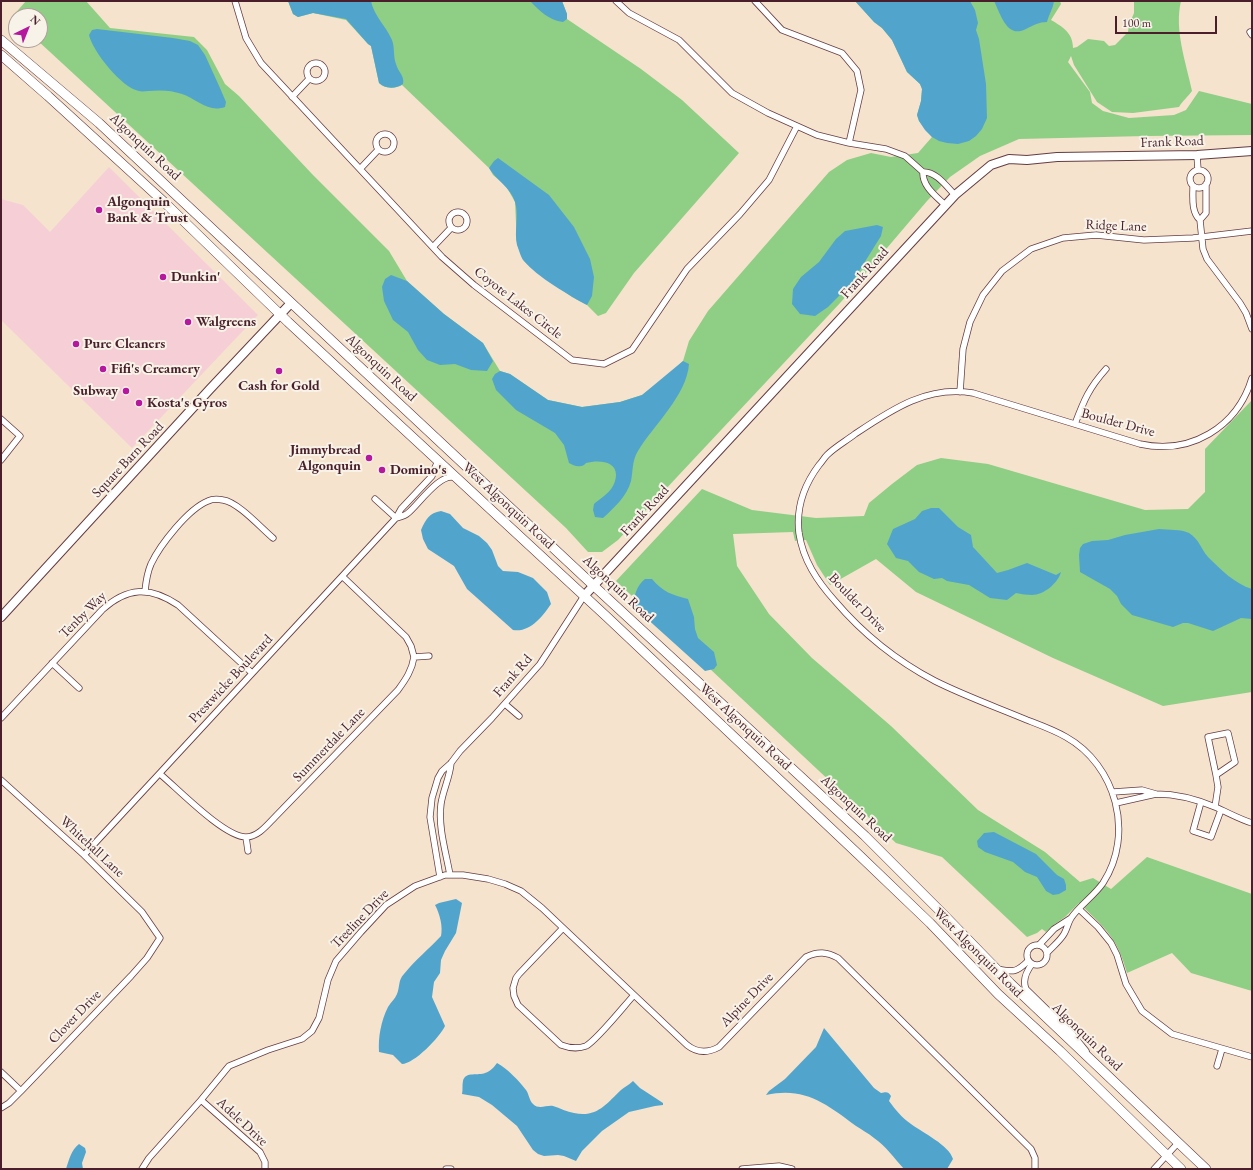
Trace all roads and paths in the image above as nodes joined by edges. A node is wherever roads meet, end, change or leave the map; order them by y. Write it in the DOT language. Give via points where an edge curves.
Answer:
graph roads {
  1 [pos="235,1"];
  2 [pos="616,1"];
  3 [pos="754,1"];
  4 [pos="1,40"];
  5 [pos="1,55"];
  6 [pos="309,79"];
  7 [pos="292,97"];
  8 [pos="797,126"];
  9 [pos="849,143"];
  10 [pos="378,150"];
  11 [pos="1252,151"];
  12 [pos="1197,155"];
  13 [pos="360,169"];
  14 [pos="1198,170"];
  15 [pos="925,172"];
  16 [pos="1206,184"];
  17 [pos="1193,186"];
  18 [pos="955,195"];
  19 [pos="945,205"];
  20 [pos="1200,220"];
  21 [pos="452,228"];
  22 [pos="1252,231"];
  23 [pos="1202,238"];
  24 [pos="433,247"];
  25 [pos="291,303"];
  26 [pos="280,315"];
  27 [pos="1252,329"];
  28 [pos="1106,369"];
  29 [pos="1252,378"];
  30 [pos="960,392"];
  31 [pos="1,419"];
  32 [pos="1075,424"];
  33 [pos="1,460"];
  34 [pos="438,460"];
  35 [pos="459,480"];
  36 [pos="375,499"];
  37 [pos="396,518"];
  38 [pos="273,538"];
  39 [pos="343,577"];
  40 [pos="594,586"];
  41 [pos="145,591"];
  42 [pos="584,596"];
  43 [pos="1,617"];
  44 [pos="429,656"];
  45 [pos="414,657"];
  46 [pos="52,663"];
  47 [pos="252,673"];
  48 [pos="79,688"];
  49 [pos="505,704"];
  50 [pos="519,716"];
  51 [pos="1,718"];
  52 [pos="451,763"];
  53 [pos="160,774"];
  54 [pos="1216,774"];
  55 [pos="1,780"];
  56 [pos="1113,792"];
  57 [pos="1156,794"];
  58 [pos="1201,802"];
  59 [pos="1116,803"];
  60 [pos="1215,807"];
  61 [pos="1221,810"];
  62 [pos="1252,823"];
  63 [pos="246,837"];
  64 [pos="248,851"];
  65 [pos="84,855"];
  66 [pos="450,875"];
  67 [pos="440,877"];
  68 [pos="1080,910"];
  69 [pos="1071,918"];
  70 [pos="563,928"];
  71 [pos="160,938"];
  72 [pos="1039,945"];
  73 [pos="1047,953"];
  74 [pos="1030,962"];
  75 [pos="996,969"];
  76 [pos="634,995"];
  77 [pos="1222,1049"];
  78 [pos="1252,1057"];
  79 [pos="1094,1063"];
  80 [pos="1217,1066"];
  81 [pos="1,1072"];
  82 [pos="21,1091"];
  83 [pos="200,1100"];
  84 [pos="1,1108"];
  85 [pos="1178,1143"];
  86 [pos="1167,1155"];
  87 [pos="142,1169"];
  88 [pos="265,1169"];
  89 [pos="446,1169"];
  90 [pos="451,1169"];
  91 [pos="742,1169"];
  92 [pos="792,1169"];
  93 [pos="1035,1169"];
  94 [pos="1154,1169"];
  95 [pos="1181,1169"];
  96 [pos="1206,1169"];
  1 -- 7 [label="street, Coyote Lakes Circle" via="246,38 257,57"];
  2 -- 8 [label="street" via="629,13 679,40 732,93"];
  3 -- 9 [label="street" via="782,30 842,53 856,71 861,90"];
  4 -- 25 [label="main road, Algonquin Road" via="99,123"];
  5 -- 26 [label="main road, Algonquin Road" via="164,202"];
  6 -- 7 [label="street"];
  7 -- 13 [label="street, Coyote Lakes Circle"];
  8 -- 9 [label="street" via="818,135"];
  8 -- 24 [label="street, Coyote Lakes Circle" via="769,180 687,269 632,350 604,364 572,360 474,285"];
  9 -- 15 [label="street" via="886,148 905,156"];
  10 -- 13 [label="street"];
  11 -- 12 [label="street, Frank Road"];
  12 -- 14 [label="street"];
  12 -- 18 [label="street, Frank Road" via="1009,159 991,165"];
  13 -- 24 [label="street, Coyote Lakes Circle"];
  14 -- 16 [label="street" via="1207,176"];
  14 -- 17 [label="street" via="1190,176"];
  15 -- 18 [label="street" via="938,177"];
  15 -- 19 [label="street" via="925,184"];
  16 -- 17 [label="street" via="1200,188"];
  16 -- 20 [label="street" via="1206,213"];
  17 -- 20 [label="street" via="1196,216"];
  18 -- 19 [label="street, Frank Road"];
  19 -- 40 [label="street, Frank Road"];
  20 -- 23 [label="street"];
  21 -- 24 [label="street"];
  22 -- 23 [label="street, Ridge Lane"];
  23 -- 27 [label="street" via="1207,259 1240,303"];
  23 -- 30 [label="street, Ridge Lane" via="1144,240 1096,235 1063,238 1030,250 1002,271 983,295 970,322 963,349"];
  25 -- 26 [label="street, Square Barn Road"];
  25 -- 40 [label="main road, Algonquin Road"];
  26 -- 34 [label="main road, West Algonquin Road"];
  26 -- 43 [label="street, Square Barn Road"];
  28 -- 32 [label="street" via="1094,382"];
  29 -- 32 [label="street, Boulder Drive" via="1236,411 1228,420 1206,436 1184,444 1168,447 1145,445"];
  30 -- 32 [label="street, Boulder Drive" via="990,397"];
  30 -- 56 [label="street, Boulder Drive" via="923,396 904,403 826,456 810,477 799,508 799,532 804,556 834,601 882,646 911,667 943,684 1060,733 1073,741 1099,766"];
  31 -- 33 [label="street" via="20,436"];
  34 -- 35 [label="main road, West Algonquin Road"];
  34 -- 37 [label="street, Prestwicke Boulevard" via="432,476 401,509"];
  35 -- 37 [label="street, Prestwicke Boulevard" via="453,477 438,482 407,514"];
  35 -- 42 [label="main road, West Algonquin Road"];
  36 -- 37 [label="street"];
  37 -- 39 [label="street, Prestwicke Boulevard"];
  38 -- 41 [label="street" via="230,502 219,499 208,501 192,512 160,548 148,572"];
  39 -- 45 [label="street" via="406,636"];
  39 -- 47 [label="street, Prestwicke Boulevard"];
  40 -- 42 [label="street, Frank Road"];
  40 -- 75 [label="main road, Algonquin Road" via="865,836"];
  41 -- 46 [label="street, Tenby Way" via="127,593 111,602"];
  41 -- 47 [label="street, Tenby Way" via="167,597 178,605"];
  42 -- 49 [label="street, Frank Rd" via="540,664"];
  42 -- 86 [label="main road, West Algonquin Road" via="859,855 998,994"];
  44 -- 45 [label="street"];
  45 -- 63 [label="street, Summerdale Lane" via="408,678 398,690 260,832"];
  46 -- 48 [label="street"];
  46 -- 51 [label="street, Tenby Way"];
  47 -- 53 [label="street, Prestwicke Boulevard"];
  49 -- 50 [label="street"];
  49 -- 52 [label="street, Frank Rd"];
  52 -- 66 [label="street, Frank Rd" via="440,812"];
  52 -- 67 [label="street, Frank Rd" via="438,778 430,817"];
  53 -- 63 [label="street" via="221,827"];
  53 -- 65 [label="street, Prestwicke Boulevard"];
  54 -- 54 [label="street" via="1234,762 1228,733 1208,737"];
  54 -- 60 [label="street" via="1218,787"];
  55 -- 65 [label="street, Whitehall Lane"];
  56 -- 57 [label="street" via="1142,790"];
  56 -- 59 [label="street, Boulder Drive"];
  57 -- 58 [label="street" via="1171,794"];
  57 -- 59 [label="street"];
  58 -- 60 [label="street"];
  58 -- 61 [label="street" via="1193,831 1211,837"];
  59 -- 68 [label="street, Boulder Drive" via="1119,827 1114,860 1102,885"];
  60 -- 61 [label="street"];
  61 -- 62 [label="street"];
  63 -- 64 [label="street"];
  65 -- 71 [label="street, Whitehall Lane" via="142,912"];
  66 -- 67 [label="street, Alpine Drive"];
  66 -- 70 [label="street, Alpine Drive" via="488,879 514,888 534,901"];
  67 -- 83 [label="street, Treeline Drive" via="415,886 386,905 336,961 312,1031 302,1039 229,1066"];
  68 -- 69 [label="street, Boulder Drive"];
  68 -- 77 [label="street" via="1111,943 1126,984 1142,1011 1172,1034"];
  69 -- 72 [label="street, Boulder Drive" via="1054,929"];
  69 -- 73 [label="street, Boulder Drive" via="1064,935"];
  70 -- 76 [label="street, Alpine Drive"];
  70 -- 76 [label="street" via="516,978 514,992 518,1004 561,1045 580,1048 592,1042"];
  71 -- 82 [label="street, Clover Drive" via="147,958"];
  72 -- 73 [label="street"];
  72 -- 74 [label="street, Boulder Drive" via="1033,945 1028,950 1026,955"];
  73 -- 74 [label="street, Boulder Drive" via="1046,960 1041,964"];
  74 -- 75 [label="street, Boulder Drive" via="1016,971"];
  74 -- 79 [label="street, Boulder Drive" via="1025,976 1026,989 1081,1044"];
  75 -- 79 [label="main road, Algonquin Road"];
  76 -- 93 [label="street, Alpine Drive" via="690,1047 702,1052 710,1051 723,1044 806,957 820,952 830,954 838,958 1031,1149 1035,1158"];
  77 -- 78 [label="street"];
  77 -- 80 [label="street"];
  79 -- 85 [label="main road, Algonquin Road"];
  81 -- 82 [label="street"];
  82 -- 84 [label="street, Clover Drive"];
  83 -- 87 [label="street, Adele Drive"];
  83 -- 88 [label="street, Adele Drive" via="260,1152"];
  85 -- 86 [label="street"];
  85 -- 96 [label="main road, Algonquin Road"];
  86 -- 94 [label="street"];
  86 -- 95 [label="main road, West Algonquin Road"];
  89 -- 90 [label="street"];
  91 -- 92 [label="street" via="779,1166"];
}
